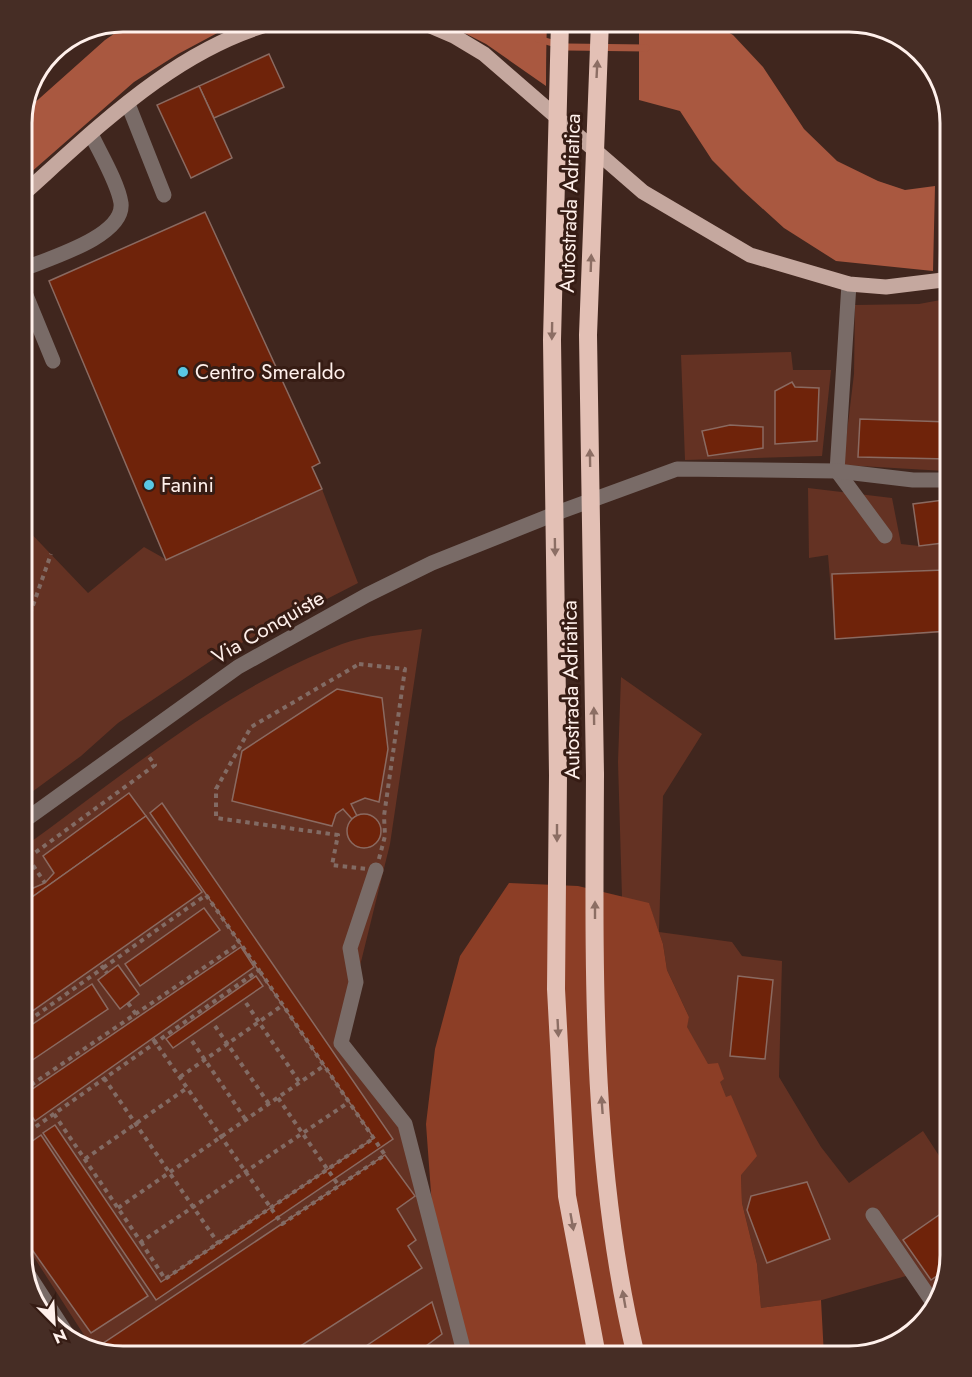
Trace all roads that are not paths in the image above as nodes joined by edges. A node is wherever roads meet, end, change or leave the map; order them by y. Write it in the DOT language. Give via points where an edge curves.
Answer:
graph roads {
  1 [pos="250,31"];
  2 [pos="443,31"];
  3 [pos="560,32"];
  4 [pos="600,32"];
  5 [pos="128,104"];
  6 [pos="91,134"];
  7 [pos="32,186"];
  8 [pos="164,195"];
  9 [pos="32,265"];
  10 [pos="940,280"];
  11 [pos="849,284"];
  12 [pos="32,310"];
  13 [pos="53,362"];
  14 [pos="837,471"];
  15 [pos="940,480"];
  16 [pos="885,536"];
  17 [pos="31,816"];
  18 [pos="376,870"];
  19 [pos="873,1215"];
  20 [pos="40,1292"];
  21 [pos="929,1297"];
  22 [pos="55,1315"];
  23 [pos="462,1345"];
  24 [pos="595,1346"];
  25 [pos="634,1346"];
  1 -- 5 [label="main road" via="200,55"];
  2 -- 11 [label="main road" via="484,54 643,192 750,255"];
  3 -- 24 [label="highway, Autostrada Adriatica, one-way, bridge" via="552,340 558,774 556,989 567,1196"];
  25 -- 4 [label="highway, Autostrada Adriatica, one-way, bridge" via="608,1200 594,989 588,335"];
  5 -- 6 [label="main road"];
  5 -- 8 [label="street"];
  6 -- 7 [label="main road"];
  6 -- 9 [label="street" via="121,202 118,218 98,237"];
  10 -- 11 [label="main road" via="886,287"];
  11 -- 14 [label="street"];
  12 -- 13 [label="street"];
  14 -- 15 [label="street, Via Conquiste"];
  14 -- 16 [label="street"];
  14 -- 17 [label="street, Via Conquiste" via="677,469 421,568 238,667"];
  18 -- 23 [label="street" via="350,948 356,982 340,1043 405,1124"];
  19 -- 21 [label="street"];
  20 -- 22 [label="street"];
}
